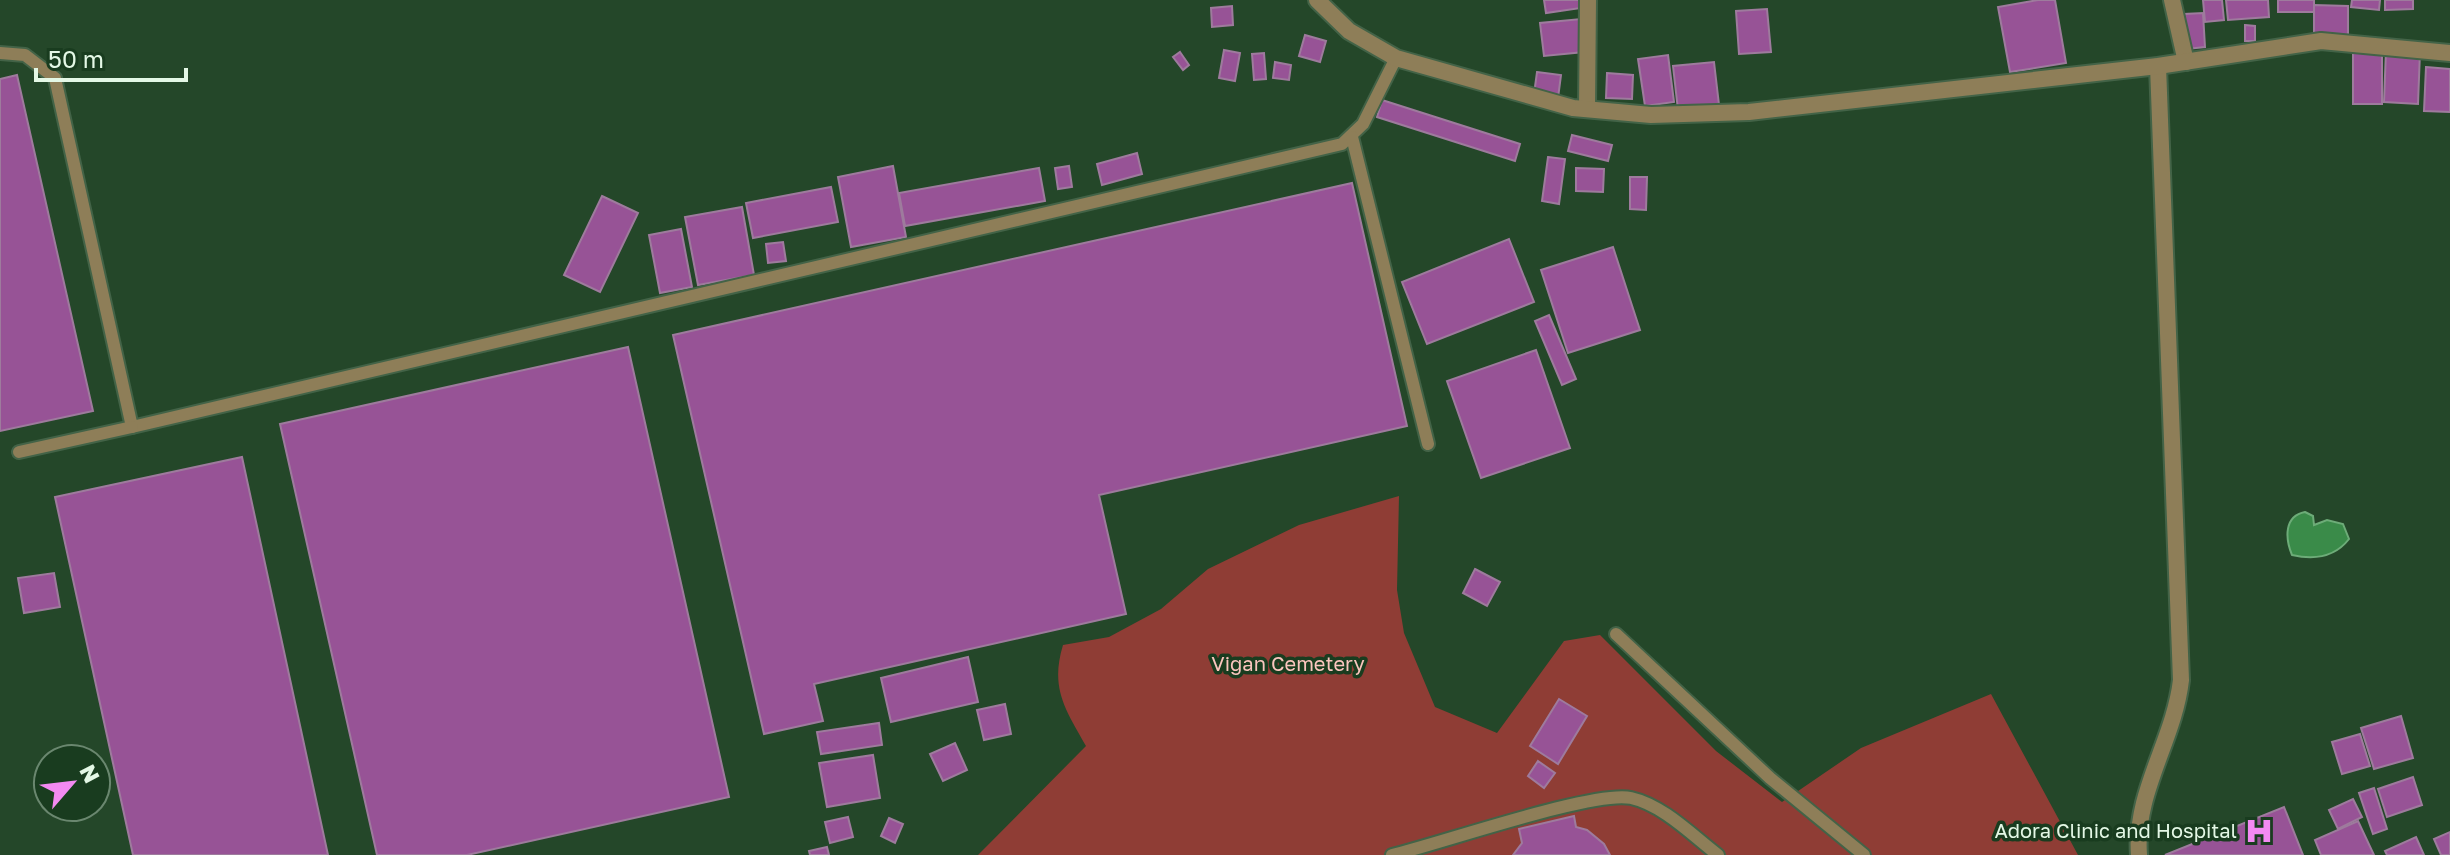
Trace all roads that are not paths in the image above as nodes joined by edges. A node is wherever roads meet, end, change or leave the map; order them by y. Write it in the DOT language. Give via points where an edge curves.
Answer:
graph roads {
  1 [pos="1317,0"];
  2 [pos="1588,0"];
  3 [pos="2172,0"];
  4 [pos="0,53"];
  5 [pos="2450,53"];
  6 [pos="1396,58"];
  7 [pos="2186,62"];
  8 [pos="2158,66"];
  9 [pos="1587,109"];
  10 [pos="1352,137"];
  11 [pos="132,427"];
  12 [pos="1428,444"];
  13 [pos="19,452"];
  14 [pos="1616,634"];
  15 [pos="1416,852"];
  16 [pos="1392,855"];
  17 [pos="1718,855"];
  18 [pos="1864,855"];
  19 [pos="2139,855"];
  1 -- 6 [label="street" via="1349,31"];
  2 -- 9 [label="street"];
  3 -- 7 [label="street"];
  4 -- 11 [label="lane" via="25,55 55,78"];
  5 -- 7 [label="street" via="2321,41"];
  6 -- 9 [label="street"];
  6 -- 10 [label="lane"];
  7 -- 8 [label="street"];
  8 -- 9 [label="street" via="1749,112 1651,115"];
  8 -- 19 [label="street" via="2181,680 2172,730 2142,802"];
  10 -- 11 [label="lane" via="1342,144"];
  10 -- 12 [label="lane"];
  11 -- 13 [label="lane"];
  14 -- 18 [label="lane" via="1770,778"];
  15 -- 16 [label="lane"];
  15 -- 17 [label="lane" via="1581,803 1631,798 1661,812"];
}
